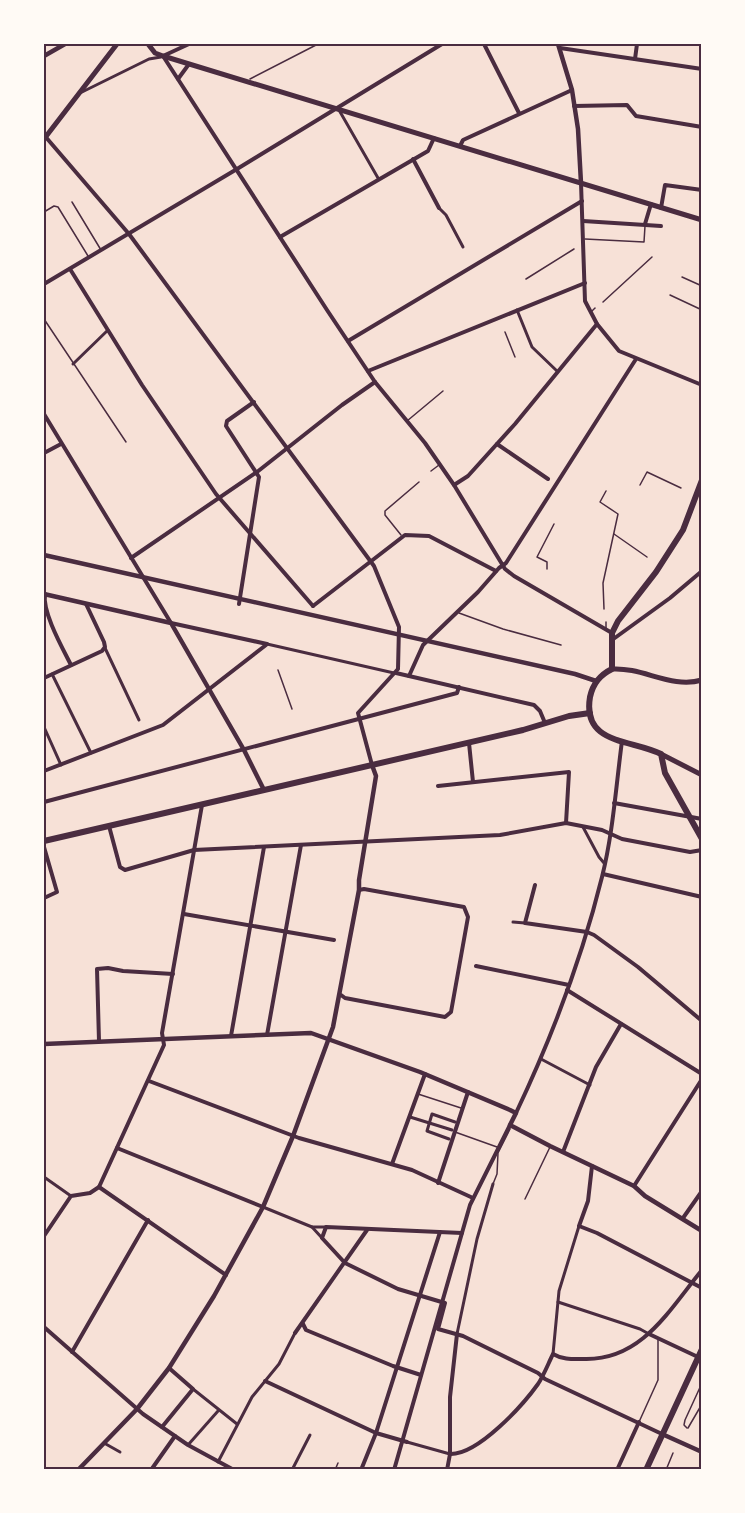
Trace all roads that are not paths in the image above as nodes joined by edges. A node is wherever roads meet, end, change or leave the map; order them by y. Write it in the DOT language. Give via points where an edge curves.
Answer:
graph roads {
  1 [pos="65,44"];
  2 [pos="117,44"];
  3 [pos="148,44"];
  4 [pos="189,44"];
  5 [pos="318,44"];
  6 [pos="442,44"];
  7 [pos="484,44"];
  8 [pos="637,44"];
  9 [pos="559,46"];
  10 [pos="44,56"];
  11 [pos="163,56"];
  12 [pos="635,59"];
  13 [pos="189,64"];
  14 [pos="702,69"];
  15 [pos="178,79"];
  16 [pos="246,81"];
  17 [pos="572,90"];
  18 [pos="77,95"];
  19 [pos="574,106"];
  20 [pos="338,108"];
  21 [pos="519,113"];
  22 [pos="702,127"];
  23 [pos="44,137"];
  24 [pos="434,138"];
  25 [pos="460,146"];
  26 [pos="413,159"];
  27 [pos="237,169"];
  28 [pos="378,178"];
  29 [pos="581,183"];
  30 [pos="702,190"];
  31 [pos="582,201"];
  32 [pos="72,202"];
  33 [pos="651,204"];
  34 [pos="439,208"];
  35 [pos="661,208"];
  36 [pos="44,212"];
  37 [pos="702,220"];
  38 [pos="583,221"];
  39 [pos="645,224"];
  40 [pos="661,226"];
  41 [pos="129,234"];
  42 [pos="280,237"];
  43 [pos="584,239"];
  44 [pos="463,247"];
  45 [pos="574,249"];
  46 [pos="101,251"];
  47 [pos="652,257"];
  48 [pos="89,258"];
  49 [pos="70,269"];
  50 [pos="682,277"];
  51 [pos="526,279"];
  52 [pos="585,283"];
  53 [pos="44,284"];
  54 [pos="702,286"];
  55 [pos="670,295"];
  56 [pos="603,302"];
  57 [pos="595,308"];
  58 [pos="517,310"];
  59 [pos="702,310"];
  60 [pos="590,313"];
  61 [pos="44,319"];
  62 [pos="597,324"];
  63 [pos="108,330"];
  64 [pos="505,332"];
  65 [pos="348,341"];
  66 [pos="515,357"];
  67 [pos="636,359"];
  68 [pos="73,364"];
  69 [pos="368,371"];
  70 [pos="557,371"];
  71 [pos="375,382"];
  72 [pos="702,385"];
  73 [pos="443,391"];
  74 [pos="254,402"];
  75 [pos="44,414"];
  76 [pos="407,422"];
  77 [pos="126,442"];
  78 [pos="61,444"];
  79 [pos="497,444"];
  80 [pos="289,448"];
  81 [pos="44,453"];
  82 [pos="440,464"];
  83 [pos="257,471"];
  84 [pos="431,471"];
  85 [pos="548,479"];
  86 [pos="702,480"];
  87 [pos="419,482"];
  88 [pos="454,485"];
  89 [pos="640,485"];
  90 [pos="681,488"];
  91 [pos="606,491"];
  92 [pos="220,497"];
  93 [pos="554,524"];
  94 [pos="250,533"];
  95 [pos="614,534"];
  96 [pos="402,537"];
  97 [pos="44,555"];
  98 [pos="647,557"];
  99 [pos="131,558"];
  100 [pos="371,561"];
  101 [pos="503,566"];
  102 [pos="547,569"];
  103 [pos="496,571"];
  104 [pos="702,571"];
  105 [pos="142,577"];
  106 [pos="44,594"];
  107 [pos="240,601"];
  108 [pos="86,604"];
  109 [pos="313,606"];
  110 [pos="604,609"];
  111 [pos="458,613"];
  112 [pos="311,614"];
  113 [pos="606,622"];
  114 [pos="171,623"];
  115 [pos="609,631"];
  116 [pos="399,634"];
  117 [pos="428,641"];
  118 [pos="610,642"];
  119 [pos="267,644"];
  120 [pos="561,645"];
  121 [pos="105,647"];
  122 [pos="71,665"];
  123 [pos="612,669"];
  124 [pos="278,670"];
  125 [pos="396,673"];
  126 [pos="52,674"];
  127 [pos="409,676"];
  128 [pos="44,678"];
  129 [pos="700,680"];
  130 [pos="596,681"];
  131 [pos="459,687"];
  132 [pos="208,690"];
  133 [pos="292,709"];
  134 [pos="590,713"];
  135 [pos="140,720"];
  136 [pos="359,720"];
  137 [pos="545,723"];
  138 [pos="44,727"];
  139 [pos="622,741"];
  140 [pos="469,743"];
  141 [pos="244,750"];
  142 [pos="91,753"];
  143 [pos="661,754"];
  144 [pos="61,765"];
  145 [pos="372,765"];
  146 [pos="44,771"];
  147 [pos="702,775"];
  148 [pos="473,782"];
  149 [pos="438,786"];
  150 [pos="264,790"];
  151 [pos="44,802"];
  152 [pos="614,803"];
  153 [pos="202,804"];
  154 [pos="689,816"];
  155 [pos="702,819"];
  156 [pos="566,823"];
  157 [pos="582,825"];
  158 [pos="109,826"];
  159 [pos="609,834"];
  160 [pos="702,839"];
  161 [pos="44,841"];
  162 [pos="365,842"];
  163 [pos="301,845"];
  164 [pos="44,847"];
  165 [pos="264,847"];
  166 [pos="194,850"];
  167 [pos="702,850"];
  168 [pos="604,863"];
  169 [pos="603,874"];
  170 [pos="534,885"];
  171 [pos="359,890"];
  172 [pos="702,897"];
  173 [pos="44,898"];
  174 [pos="184,914"];
  175 [pos="513,922"];
  176 [pos="525,924"];
  177 [pos="250,925"];
  178 [pos="285,932"];
  179 [pos="587,932"];
  180 [pos="334,940"];
  181 [pos="460,963"];
  182 [pos="466,964"];
  183 [pos="476,966"];
  184 [pos="173,974"];
  185 [pos="568,988"];
  186 [pos="341,995"];
  187 [pos="701,1021"];
  188 [pos="621,1024"];
  189 [pos="267,1035"];
  190 [pos="231,1036"];
  191 [pos="163,1038"];
  192 [pos="328,1039"];
  193 [pos="99,1041"];
  194 [pos="44,1044"];
  195 [pos="541,1059"];
  196 [pos="425,1074"];
  197 [pos="702,1074"];
  198 [pos="702,1079"];
  199 [pos="149,1081"];
  200 [pos="590,1085"];
  201 [pos="468,1092"];
  202 [pos="418,1094"];
  203 [pos="462,1108"];
  204 [pos="516,1113"];
  205 [pos="410,1117"];
  206 [pos="427,1122"];
  207 [pos="455,1122"];
  208 [pos="510,1125"];
  209 [pos="453,1131"];
  210 [pos="293,1136"];
  211 [pos="449,1139"];
  212 [pos="497,1146"];
  213 [pos="550,1146"];
  214 [pos="117,1148"];
  215 [pos="564,1152"];
  216 [pos="392,1164"];
  217 [pos="592,1166"];
  218 [pos="44,1177"];
  219 [pos="438,1183"];
  220 [pos="493,1184"];
  221 [pos="99,1187"];
  222 [pos="633,1188"];
  223 [pos="702,1191"];
  224 [pos="71,1196"];
  225 [pos="473,1198"];
  226 [pos="525,1199"];
  227 [pos="263,1207"];
  228 [pos="683,1218"];
  229 [pos="148,1220"];
  230 [pos="579,1226"];
  231 [pos="312,1227"];
  232 [pos="326,1227"];
  233 [pos="367,1229"];
  234 [pos="702,1231"];
  235 [pos="440,1232"];
  236 [pos="462,1233"];
  237 [pos="44,1236"];
  238 [pos="322,1238"];
  239 [pos="345,1263"];
  240 [pos="702,1270"];
  241 [pos="226,1275"];
  242 [pos="691,1283"];
  243 [pos="702,1288"];
  244 [pos="420,1296"];
  245 [pos="444,1302"];
  246 [pos="558,1302"];
  247 [pos="303,1324"];
  248 [pos="44,1327"];
  249 [pos="296,1333"];
  250 [pos="457,1334"];
  251 [pos="649,1334"];
  252 [pos="658,1340"];
  253 [pos="702,1349"];
  254 [pos="72,1352"];
  255 [pos="553,1354"];
  256 [pos="700,1357"];
  257 [pos="169,1368"];
  258 [pos="397,1368"];
  259 [pos="421,1375"];
  260 [pos="542,1376"];
  261 [pos="265,1382"];
  262 [pos="702,1383"];
  263 [pos="193,1389"];
  264 [pos="702,1404"];
  265 [pos="137,1409"];
  266 [pos="218,1411"];
  267 [pos="639,1422"];
  268 [pos="237,1424"];
  269 [pos="162,1427"];
  270 [pos="376,1432"];
  271 [pos="662,1434"];
  272 [pos="175,1436"];
  273 [pos="310,1436"];
  274 [pos="405,1441"];
  275 [pos="104,1443"];
  276 [pos="188,1445"];
  277 [pos="120,1452"];
  278 [pos="702,1452"];
  279 [pos="673,1453"];
  280 [pos="450,1454"];
  281 [pos="218,1462"];
  282 [pos="338,1463"];
  283 [pos="152,1469"];
  284 [pos="78,1470"];
  285 [pos="234,1470"];
  286 [pos="292,1470"];
  287 [pos="335,1470"];
  288 [pos="361,1470"];
  289 [pos="394,1470"];
  290 [pos="447,1470"];
  291 [pos="617,1470"];
  292 [pos="646,1470"];
  293 [pos="666,1470"];
  1 -- 10 [label="street"];
  2 -- 18 [label="main road"];
  3 -- 11 [label="main road"];
  4 -- 11 [label="street"];
  5 -- 16 [label="lane"];
  6 -- 20 [label="street"];
  7 -- 21 [label="street"];
  8 -- 12 [label="street"];
  9 -- 12 [label="street"];
  9 -- 17 [label="street"];
  11 -- 13 [label="main road"];
  11 -- 15 [label="street"];
  11 -- 18 [label="street" via="149,59"];
  12 -- 14 [label="street"];
  13 -- 15 [label="street"];
  13 -- 16 [label="main road"];
  15 -- 27 [label="street"];
  16 -- 20 [label="main road"];
  17 -- 19 [label="street"];
  17 -- 21 [label="street"];
  18 -- 23 [label="main road"];
  19 -- 22 [label="street" via="627,105 636,116"];
  19 -- 29 [label="street"];
  20 -- 24 [label="main road"];
  20 -- 27 [label="street"];
  20 -- 28 [label="street"];
  21 -- 25 [label="street" via="463,140"];
  23 -- 41 [label="street"];
  24 -- 25 [label="main road"];
  24 -- 26 [label="street" via="428,151"];
  25 -- 29 [label="main road"];
  26 -- 28 [label="street"];
  26 -- 34 [label="street"];
  27 -- 41 [label="street"];
  27 -- 42 [label="street"];
  28 -- 42 [label="street"];
  29 -- 31 [label="street"];
  29 -- 33 [label="main road"];
  30 -- 35 [label="street" via="665,185"];
  31 -- 38 [label="street"];
  31 -- 65 [label="street"];
  32 -- 46 [label="lane"];
  33 -- 35 [label="main road"];
  33 -- 39 [label="street"];
  34 -- 44 [label="street"];
  35 -- 37 [label="main road"];
  36 -- 48 [label="lane" via="58,207"];
  38 -- 39 [label="street"];
  38 -- 43 [label="street"];
  39 -- 40 [label="street"];
  39 -- 43 [label="lane" via="645,242"];
  41 -- 46 [label="street"];
  41 -- 74 [label="street"];
  42 -- 65 [label="street"];
  43 -- 52 [label="street"];
  45 -- 51 [label="lane"];
  46 -- 48 [label="street"];
  47 -- 56 [label="lane"];
  48 -- 49 [label="street"];
  49 -- 53 [label="street"];
  49 -- 63 [label="street"];
  50 -- 54 [label="lane"];
  52 -- 58 [label="street"];
  52 -- 60 [label="street"];
  55 -- 59 [label="lane"];
  57 -- 60 [label="lane"];
  58 -- 69 [label="street"];
  58 -- 70 [label="street" via="532,347"];
  60 -- 62 [label="street"];
  61 -- 68 [label="lane"];
  62 -- 67 [label="street" via="619,351"];
  62 -- 70 [label="street"];
  63 -- 68 [label="street"];
  63 -- 92 [label="street"];
  64 -- 66 [label="lane"];
  65 -- 69 [label="street"];
  67 -- 72 [label="street"];
  67 -- 101 [label="street"];
  68 -- 77 [label="lane"];
  69 -- 71 [label="street"];
  70 -- 79 [label="street"];
  71 -- 76 [label="street"];
  71 -- 80 [label="street"];
  73 -- 76 [label="lane"];
  74 -- 80 [label="street"];
  74 -- 83 [label="street" via="227,421 226,426"];
  75 -- 78 [label="street"];
  76 -- 82 [label="street"];
  78 -- 81 [label="street"];
  78 -- 99 [label="street"];
  79 -- 85 [label="street"];
  79 -- 88 [label="street" via="468,476"];
  80 -- 83 [label="street"];
  80 -- 100 [label="street"];
  82 -- 84 [label="lane"];
  82 -- 88 [label="street"];
  83 -- 92 [label="street"];
  83 -- 94 [label="street"];
  86 -- 115 [label="main road" via="683,530"];
  87 -- 96 [label="lane" via="385,511"];
  88 -- 101 [label="street"];
  89 -- 90 [label="lane" via="646,472"];
  91 -- 95 [label="lane" via="600,502 618,514"];
  92 -- 94 [label="street"];
  92 -- 99 [label="street"];
  93 -- 102 [label="lane" via="537,557 547,562"];
  94 -- 107 [label="street"];
  94 -- 109 [label="street"];
  95 -- 98 [label="lane"];
  95 -- 110 [label="lane" via="603,583"];
  96 -- 100 [label="street"];
  96 -- 103 [label="street" via="429,536"];
  97 -- 105 [label="street"];
  99 -- 105 [label="street"];
  100 -- 109 [label="street"];
  100 -- 116 [label="street"];
  101 -- 103 [label="street"];
  101 -- 115 [label="street"];
  103 -- 111 [label="street"];
  104 -- 118 [label="street"];
  105 -- 107 [label="street"];
  105 -- 114 [label="street"];
  106 -- 108 [label="street"];
  106 -- 122 [label="street" via="53,629"];
  107 -- 112 [label="street"];
  108 -- 114 [label="street"];
  108 -- 121 [label="street"];
  109 -- 112 [label="street"];
  111 -- 117 [label="street"];
  111 -- 120 [label="lane"];
  112 -- 116 [label="street"];
  113 -- 115 [label="lane"];
  114 -- 119 [label="street"];
  114 -- 132 [label="street"];
  115 -- 118 [label="main road"];
  116 -- 117 [label="street"];
  116 -- 125 [label="street"];
  117 -- 127 [label="street"];
  117 -- 130 [label="street"];
  118 -- 123 [label="main road"];
  119 -- 125 [label="street"];
  119 -- 132 [label="street"];
  121 -- 122 [label="street"];
  121 -- 135 [label="street"];
  122 -- 126 [label="street"];
  123 -- 129 [label="main road" via="687,683"];
  123 -- 130 [label="main road"];
  124 -- 133 [label="lane"];
  125 -- 127 [label="street"];
  125 -- 136 [label="street" via="361,709"];
  126 -- 128 [label="street"];
  126 -- 142 [label="street"];
  127 -- 131 [label="street"];
  130 -- 134 [label="main road"];
  131 -- 136 [label="street" via="457,693"];
  131 -- 137 [label="street" via="534,705"];
  132 -- 141 [label="street"];
  132 -- 142 [label="street" via="163,725"];
  134 -- 137 [label="main road"];
  134 -- 139 [label="main road" via="600,733"];
  136 -- 141 [label="street"];
  136 -- 145 [label="street"];
  137 -- 140 [label="main road"];
  138 -- 144 [label="street"];
  139 -- 143 [label="main road"];
  139 -- 152 [label="street"];
  140 -- 145 [label="main road"];
  140 -- 148 [label="street"];
  141 -- 150 [label="street"];
  141 -- 151 [label="street"];
  142 -- 144 [label="street"];
  143 -- 147 [label="main road"];
  143 -- 154 [label="main road" via="666,775"];
  144 -- 146 [label="street"];
  145 -- 150 [label="main road"];
  145 -- 162 [label="street" via="376,776"];
  148 -- 149 [label="street"];
  148 -- 156 [label="street" via="569,772"];
  150 -- 153 [label="main road"];
  152 -- 154 [label="street"];
  152 -- 159 [label="street"];
  153 -- 158 [label="main road"];
  153 -- 166 [label="street"];
  154 -- 155 [label="street"];
  154 -- 160 [label="main road"];
  156 -- 157 [label="street"];
  156 -- 162 [label="street" via="500,835"];
  157 -- 159 [label="street"];
  157 -- 168 [label="street"];
  158 -- 161 [label="main road"];
  158 -- 166 [label="street" via="124,870"];
  159 -- 167 [label="street" via="690,852"];
  159 -- 168 [label="street"];
  162 -- 163 [label="street"];
  162 -- 171 [label="street"];
  163 -- 165 [label="street"];
  163 -- 178 [label="street"];
  164 -- 173 [label="street" via="57,895"];
  165 -- 166 [label="street"];
  165 -- 177 [label="street"];
  166 -- 174 [label="street"];
  168 -- 169 [label="street"];
  169 -- 172 [label="street"];
  169 -- 179 [label="street"];
  170 -- 176 [label="street"];
  171 -- 181 [label="street" via="464,907 468,917"];
  171 -- 186 [label="street"];
  174 -- 177 [label="street"];
  174 -- 184 [label="street"];
  175 -- 176 [label="street"];
  176 -- 179 [label="street"];
  177 -- 178 [label="street"];
  177 -- 190 [label="street"];
  178 -- 180 [label="street"];
  178 -- 189 [label="street"];
  179 -- 185 [label="street"];
  179 -- 187 [label="street" via="638,967"];
  181 -- 182 [label="street"];
  181 -- 186 [label="street" via="451,1012 445,1017"];
  183 -- 185 [label="street"];
  184 -- 191 [label="street"];
  184 -- 193 [label="street" via="97,969"];
  185 -- 188 [label="street"];
  185 -- 195 [label="street"];
  186 -- 192 [label="street"];
  188 -- 197 [label="street"];
  188 -- 200 [label="street"];
  189 -- 190 [label="street"];
  189 -- 192 [label="street" via="311,1033"];
  190 -- 191 [label="street"];
  191 -- 193 [label="street"];
  191 -- 199 [label="street" via="164,1045"];
  192 -- 196 [label="street"];
  192 -- 210 [label="street"];
  193 -- 194 [label="street"];
  195 -- 200 [label="street"];
  195 -- 204 [label="street"];
  196 -- 201 [label="street"];
  196 -- 202 [label="street"];
  198 -- 222 [label="street"];
  199 -- 210 [label="street"];
  199 -- 214 [label="street"];
  200 -- 215 [label="street"];
  201 -- 203 [label="street"];
  201 -- 204 [label="street"];
  202 -- 203 [label="lane"];
  202 -- 205 [label="street"];
  203 -- 209 [label="street"];
  204 -- 208 [label="street"];
  205 -- 206 [label="street"];
  205 -- 216 [label="street"];
  206 -- 207 [label="street" via="432,1114"];
  206 -- 209 [label="street"];
  206 -- 211 [label="street" via="427,1131"];
  208 -- 212 [label="street"];
  208 -- 213 [label="street"];
  208 -- 220 [label="lane" via="498,1153"];
  209 -- 212 [label="lane"];
  209 -- 219 [label="street"];
  210 -- 216 [label="street"];
  210 -- 227 [label="street"];
  212 -- 225 [label="street"];
  213 -- 215 [label="street"];
  213 -- 226 [label="lane"];
  214 -- 221 [label="street"];
  214 -- 227 [label="street"];
  215 -- 217 [label="street"];
  216 -- 219 [label="street" via="425,1174"];
  217 -- 222 [label="street"];
  217 -- 230 [label="street" via="588,1201"];
  218 -- 224 [label="street"];
  219 -- 225 [label="street"];
  220 -- 250 [label="street"];
  221 -- 224 [label="street"];
  221 -- 229 [label="street"];
  222 -- 228 [label="street"];
  223 -- 228 [label="street"];
  224 -- 237 [label="street"];
  225 -- 236 [label="street"];
  227 -- 231 [label="street"];
  227 -- 241 [label="street"];
  228 -- 234 [label="street"];
  229 -- 241 [label="street"];
  229 -- 254 [label="street"];
  230 -- 242 [label="street"];
  230 -- 246 [label="street"];
  231 -- 232 [label="street"];
  231 -- 238 [label="street"];
  232 -- 233 [label="street"];
  232 -- 238 [label="street"];
  233 -- 235 [label="street"];
  233 -- 239 [label="street"];
  235 -- 236 [label="street"];
  235 -- 244 [label="street"];
  236 -- 245 [label="street"];
  238 -- 239 [label="street"];
  239 -- 244 [label="street"];
  239 -- 247 [label="street"];
  240 -- 242 [label="street"];
  241 -- 257 [label="street"];
  242 -- 243 [label="street"];
  242 -- 251 [label="street"];
  244 -- 245 [label="street"];
  244 -- 258 [label="street"];
  245 -- 250 [label="street" via="438,1329"];
  245 -- 259 [label="street"];
  246 -- 251 [label="street"];
  246 -- 255 [label="street"];
  247 -- 249 [label="street"];
  247 -- 258 [label="street" via="306,1330"];
  248 -- 254 [label="street"];
  249 -- 261 [label="street"];
  250 -- 260 [label="street"];
  250 -- 280 [label="street" via="450,1397"];
  251 -- 252 [label="street"];
  251 -- 255 [label="street" via="643,1341 599,1359 562,1359"];
  252 -- 256 [label="street"];
  252 -- 267 [label="lane" via="658,1380"];
  253 -- 256 [label="main road"];
  254 -- 265 [label="street"];
  255 -- 260 [label="street"];
  256 -- 271 [label="main road"];
  257 -- 263 [label="street"];
  257 -- 265 [label="street"];
  258 -- 259 [label="street"];
  258 -- 270 [label="street"];
  259 -- 274 [label="street"];
  260 -- 267 [label="street"];
  260 -- 280 [label="street" via="497,1430 462,1452"];
  261 -- 268 [label="street"];
  261 -- 270 [label="street"];
  262 -- 264 [label="lane" via="685,1420 687,1428"];
  263 -- 266 [label="street"];
  263 -- 269 [label="street"];
  265 -- 269 [label="street"];
  265 -- 275 [label="street"];
  266 -- 268 [label="street"];
  266 -- 276 [label="street"];
  267 -- 271 [label="street"];
  267 -- 291 [label="street"];
  268 -- 281 [label="street"];
  269 -- 272 [label="street"];
  270 -- 274 [label="street"];
  270 -- 288 [label="street"];
  271 -- 278 [label="street"];
  271 -- 292 [label="main road"];
  272 -- 276 [label="street"];
  272 -- 283 [label="street"];
  273 -- 286 [label="street"];
  274 -- 280 [label="street"];
  274 -- 289 [label="street"];
  275 -- 277 [label="street"];
  275 -- 284 [label="street"];
  276 -- 281 [label="street"];
  279 -- 293 [label="lane"];
  280 -- 290 [label="street"];
  281 -- 285 [label="street"];
  282 -- 287 [label="lane"];
}
